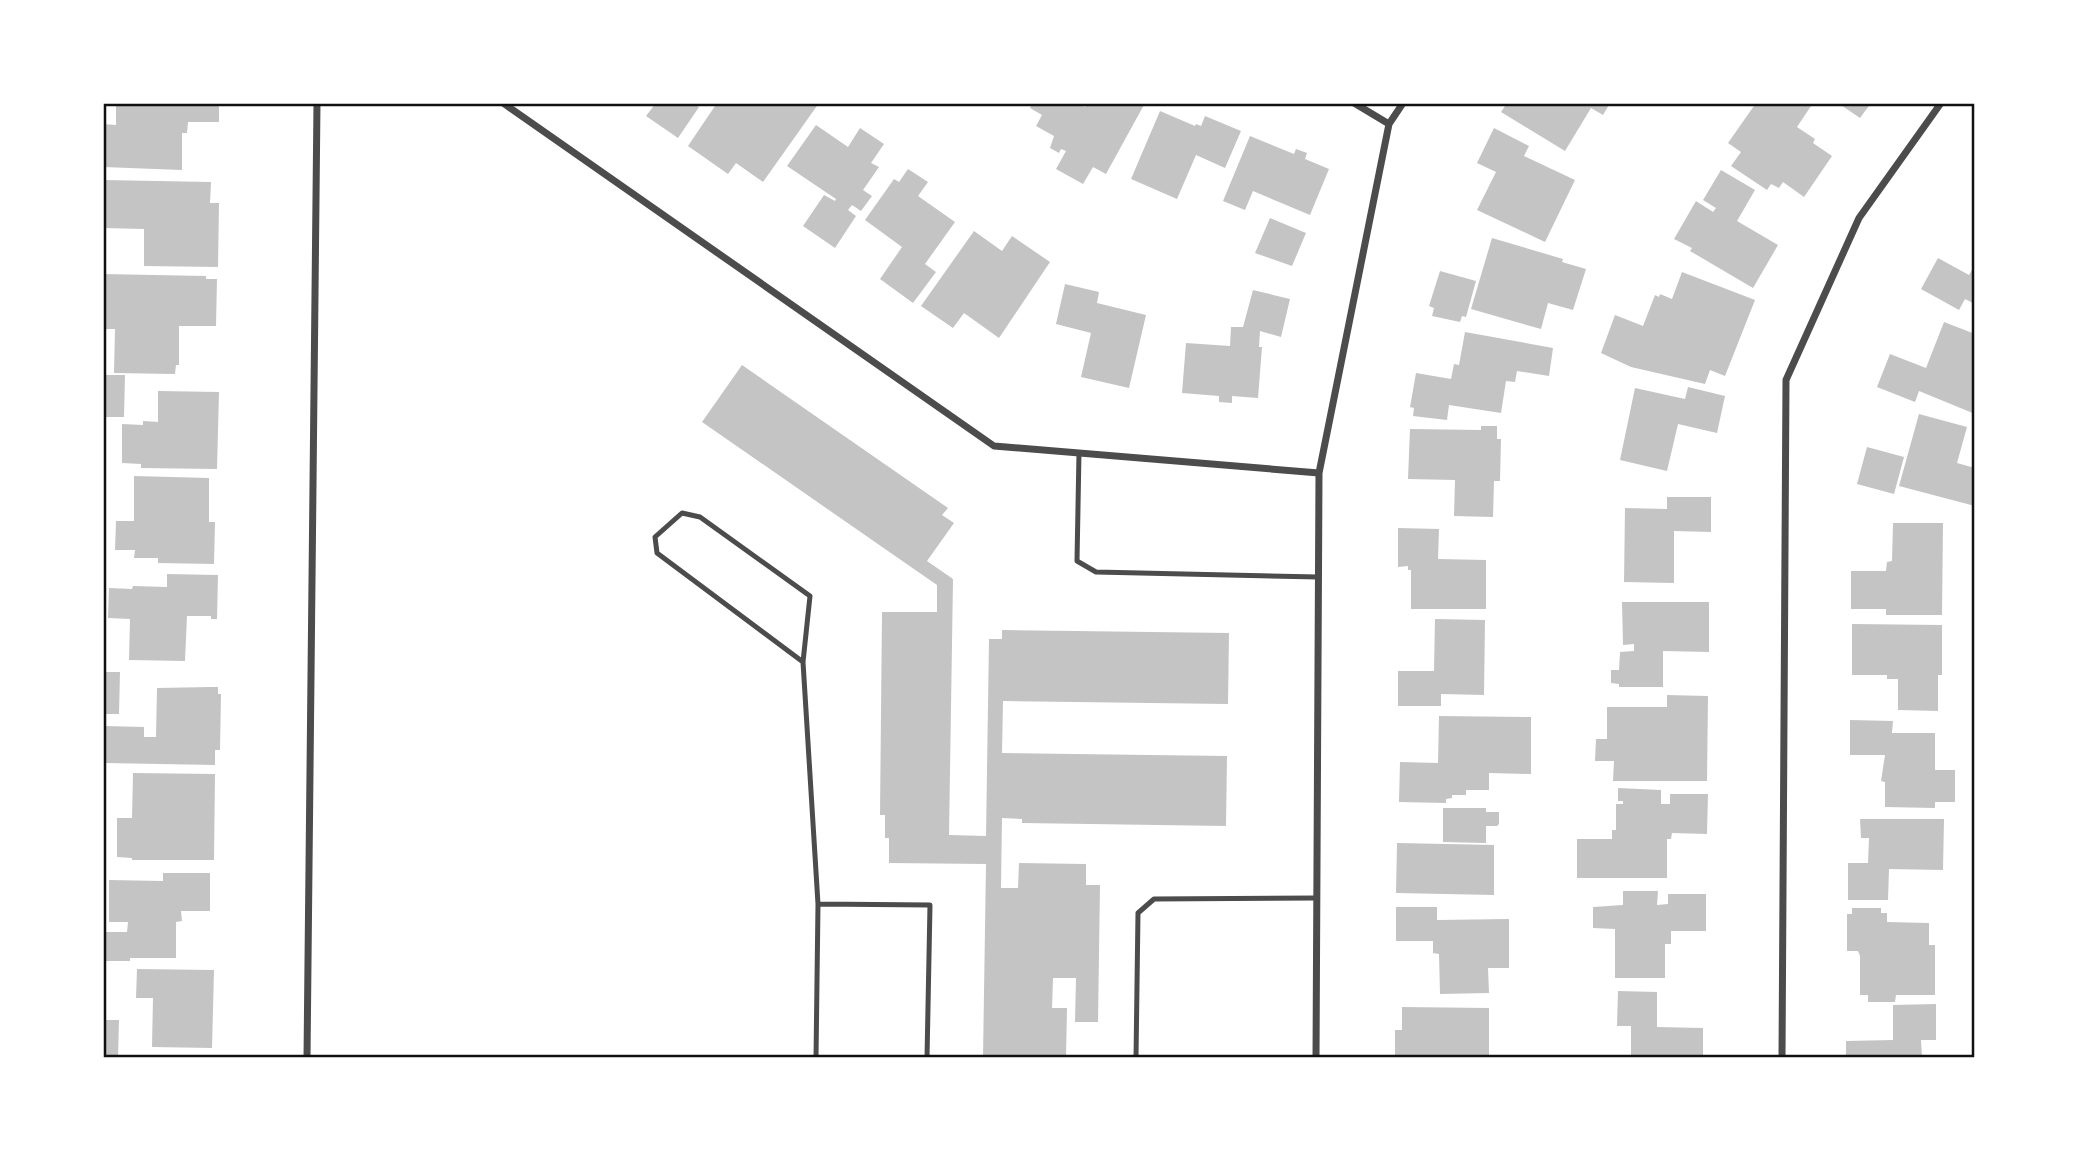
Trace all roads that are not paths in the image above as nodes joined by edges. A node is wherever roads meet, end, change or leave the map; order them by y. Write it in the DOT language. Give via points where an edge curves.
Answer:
graph roads {
  1 [pos="317,103"];
  2 [pos="503,103"];
  3 [pos="1354,103"];
  4 [pos="1403,103"];
  5 [pos="1941,103"];
  6 [pos="1388,124"];
  7 [pos="1079,453"];
  8 [pos="1319,472"];
  9 [pos="1318,578"];
  10 [pos="803,662"];
  11 [pos="1317,898"];
  12 [pos="818,904"];
  13 [pos="307,1058"];
  14 [pos="816,1058"];
  15 [pos="927,1058"];
  16 [pos="1136,1058"];
  17 [pos="1316,1058"];
  18 [pos="1782,1058"];
  1 -- 13 [label="street"];
  2 -- 7 [label="street" via="994,446"];
  3 -- 6 [label="street"];
  4 -- 6 [label="street"];
  5 -- 18 [label="street" via="1859,218 1786,380"];
  6 -- 8 [label="street"];
  7 -- 8 [label="street"];
  7 -- 9 [label="lane" via="1077,561 1096,572"];
  8 -- 9 [label="street"];
  9 -- 11 [label="street"];
  10 -- 10 [label="lane" via="810,596 700,517 682,513 655,537 657,553"];
  10 -- 12 [label="lane"];
  11 -- 16 [label="lane" via="1154,899 1138,913"];
  11 -- 17 [label="street"];
  12 -- 14 [label="lane"];
  12 -- 15 [label="lane" via="930,905"];
}
